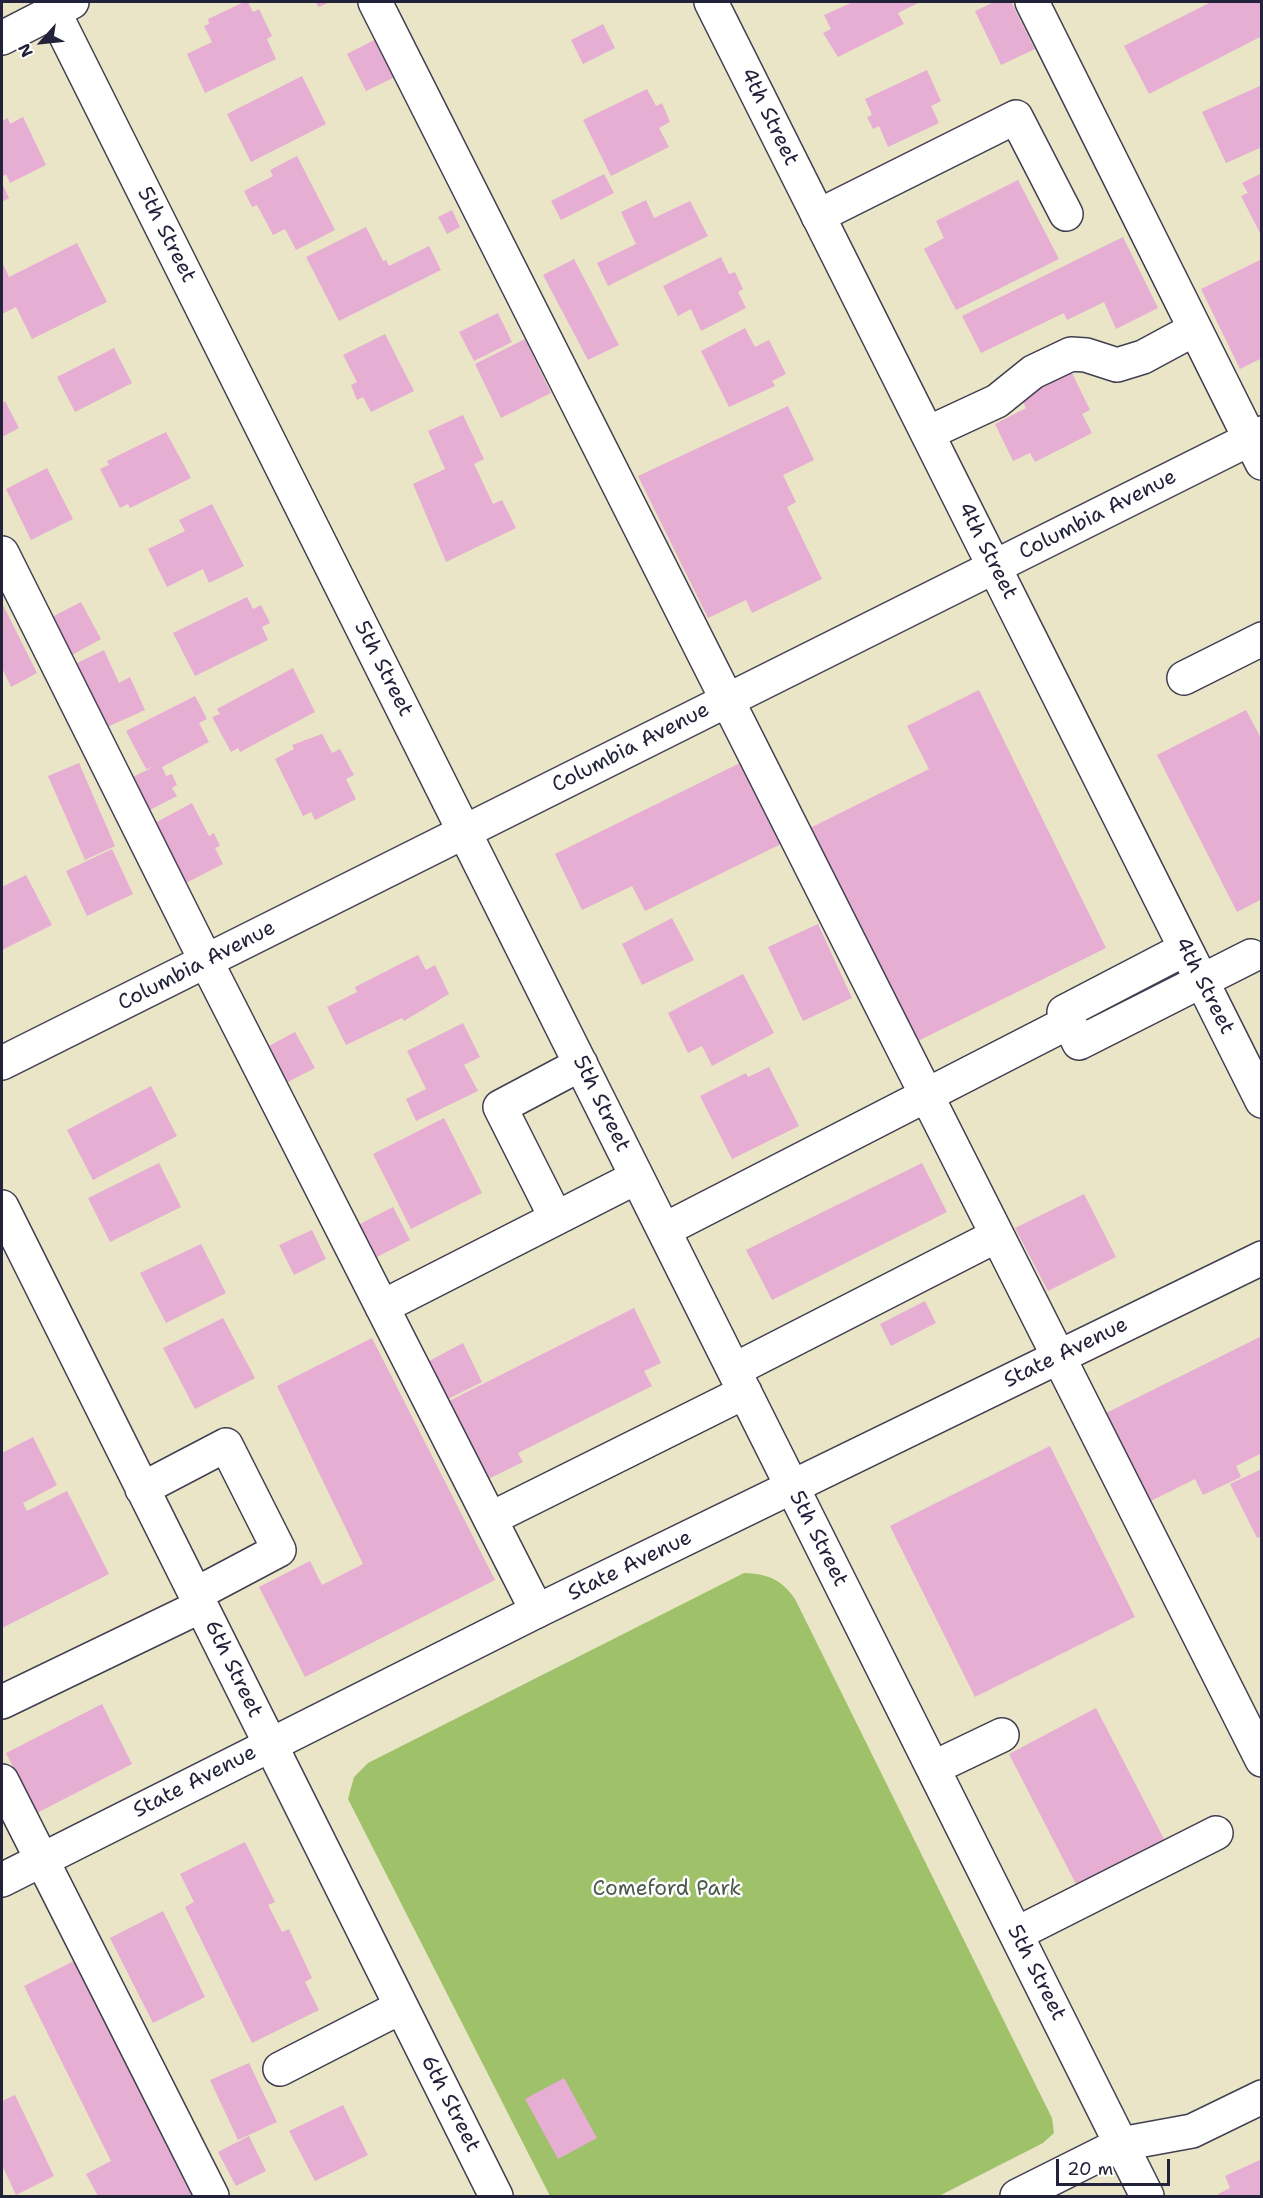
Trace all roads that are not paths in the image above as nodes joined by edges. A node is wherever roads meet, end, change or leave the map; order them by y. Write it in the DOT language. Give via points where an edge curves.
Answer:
graph roads {
  1 [pos="375,2"];
  2 [pos="711,2"];
  3 [pos="1032,2"];
  4 [pos="64,7"];
  5 [pos="2,38"];
  6 [pos="1066,214"];
  7 [pos="818,216"];
  8 [pos="1195,329"];
  9 [pos="928,433"];
  10 [pos="1258,445"];
  11 [pos="2,553"];
  12 [pos="994,567"];
  13 [pos="1262,639"];
  14 [pos="1184,678"];
  15 [pos="727,700"];
  16 [pos="464,832"];
  17 [pos="1185,949"];
  18 [pos="1251,956"];
  19 [pos="206,961"];
  20 [pos="1202,982"];
  21 [pos="1071,1026"];
  22 [pos="2,1063"];
  23 [pos="581,1064"];
  24 [pos="925,1095"];
  25 [pos="1262,1101"];
  26 [pos="637,1177"];
  27 [pos="2,1206"];
  28 [pos="556,1218"];
  29 [pos="664,1230"];
  30 [pos="996,1236"];
  31 [pos="1262,1258"];
  32 [pos="382,1307"];
  33 [pos="1057,1357"];
  34 [pos="740,1381"];
  35 [pos="791,1486"];
  36 [pos="142,1489"];
  37 [pos="490,1519"];
  38 [pos="199,1600"];
  39 [pos="537,1611"];
  40 [pos="2,1701"];
  41 [pos="1002,1735"];
  42 [pos="270,1744"];
  43 [pos="1262,1760"];
  44 [pos="933,1768"];
  45 [pos="2,1781"];
  46 [pos="1216,1833"];
  47 [pos="40,1861"];
  48 [pos="2,1880"];
  49 [pos="1016,1934"];
  50 [pos="401,2007"];
  51 [pos="280,2069"];
  52 [pos="1262,2097"];
  53 [pos="1121,2144"];
  54 [pos="212,2196"];
  55 [pos="496,2196"];
  56 [pos="1017,2196"];
  57 [pos="1147,2196"];
  1 -- 15 [label="street"];
  2 -- 7 [label="street, 4th Street"];
  3 -- 8 [label="street"];
  4 -- 5 [label="street"];
  4 -- 16 [label="street, 5th Street"];
  6 -- 7 [label="street" via="1016,117"];
  7 -- 9 [label="street, 4th Street"];
  8 -- 9 [label="street" via="1143,357 1118,365 1071,354 1034,372 997,401"];
  8 -- 10 [label="street"];
  9 -- 12 [label="street, 4th Street"];
  10 -- 12 [label="street, Columbia Avenue"];
  11 -- 19 [label="street"];
  12 -- 15 [label="street, Columbia Avenue"];
  12 -- 17 [label="street, 4th Street"];
  13 -- 14 [label="street"];
  15 -- 16 [label="street, Columbia Avenue"];
  15 -- 24 [label="street"];
  16 -- 19 [label="street, Columbia Avenue"];
  16 -- 23 [label="street, 5th Street"];
  17 -- 20 [label="street, 4th Street"];
  17 -- 21 [label="street"];
  18 -- 20 [label="street"];
  19 -- 22 [label="street, Columbia Avenue"];
  19 -- 32 [label="street"];
  20 -- 21 [label="street"];
  20 -- 25 [label="street, 4th Street"];
  21 -- 24 [label="street"];
  23 -- 26 [label="street, 5th Street"];
  23 -- 28 [label="street" via="500,1107"];
  24 -- 29 [label="street"];
  24 -- 30 [label="street"];
  26 -- 28 [label="street"];
  26 -- 29 [label="street, 5th Street"];
  27 -- 36 [label="street, 6th Street"];
  28 -- 32 [label="street"];
  29 -- 34 [label="street, 5th Street"];
  30 -- 33 [label="street"];
  30 -- 34 [label="street"];
  31 -- 33 [label="street, State Avenue"];
  32 -- 37 [label="street"];
  33 -- 35 [label="street, State Avenue"];
  33 -- 43 [label="street"];
  34 -- 35 [label="street, 5th Street"];
  34 -- 37 [label="street"];
  35 -- 39 [label="street, State Avenue"];
  35 -- 44 [label="street, 5th Street"];
  36 -- 38 [label="street, 6th Street"];
  36 -- 38 [label="street" via="226,1445 279,1550"];
  37 -- 39 [label="street"];
  38 -- 40 [label="street"];
  38 -- 42 [label="street, 6th Street"];
  39 -- 42 [label="street, State Avenue"];
  41 -- 44 [label="street"];
  42 -- 47 [label="street, State Avenue"];
  42 -- 50 [label="street, 6th Street"];
  44 -- 49 [label="street, 5th Street"];
  45 -- 47 [label="street"];
  46 -- 49 [label="street"];
  47 -- 48 [label="street, State Avenue"];
  47 -- 54 [label="street"];
  49 -- 53 [label="street, 5th Street"];
  50 -- 51 [label="street"];
  50 -- 55 [label="street, 6th Street"];
  52 -- 53 [label="street" via="1192,2131"];
  53 -- 56 [label="street"];
  53 -- 57 [label="street, 5th Street"];
}
